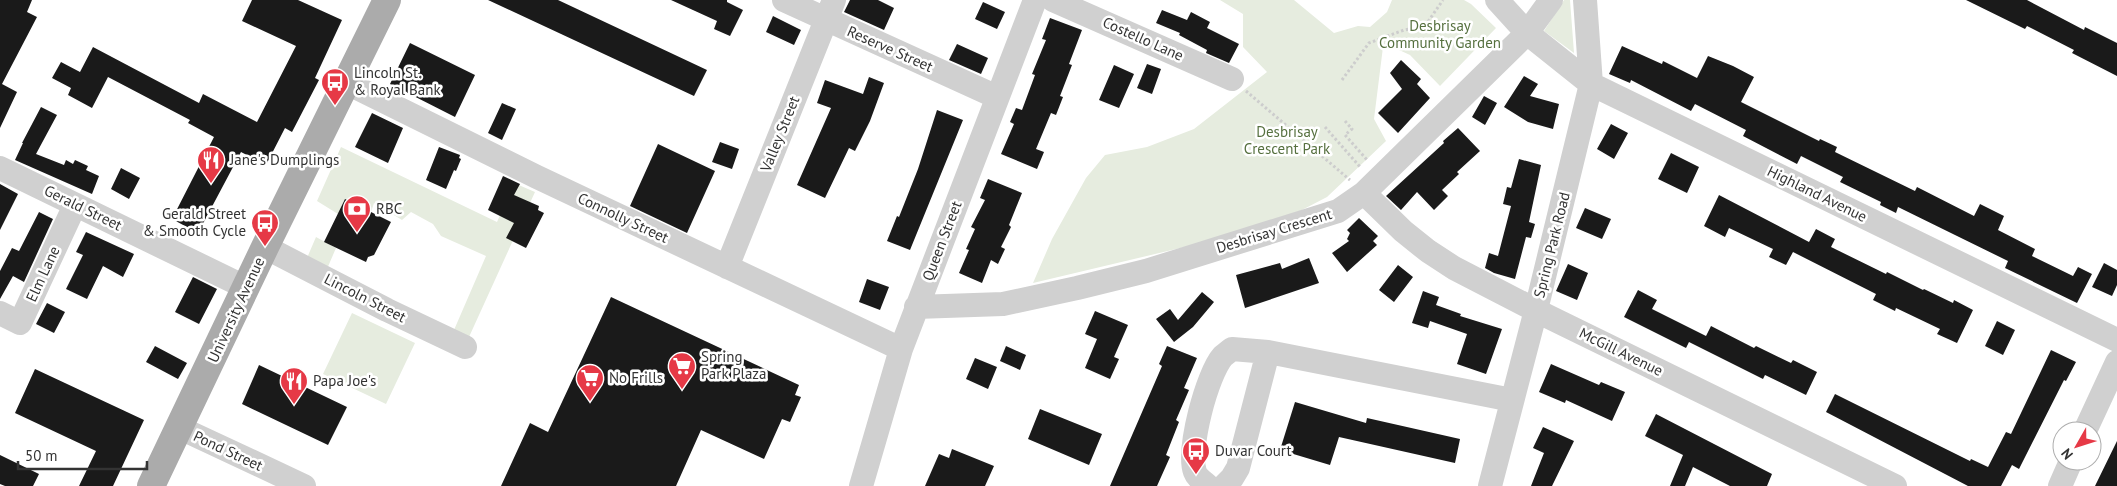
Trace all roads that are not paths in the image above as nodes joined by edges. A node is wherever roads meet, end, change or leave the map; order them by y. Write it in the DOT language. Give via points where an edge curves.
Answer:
graph roads {
  1 [pos="387,0"];
  2 [pos="784,0"];
  3 [pos="1035,0"];
  4 [pos="1053,0"];
  5 [pos="1497,0"];
  6 [pos="1550,0"];
  7 [pos="1585,0"];
  8 [pos="830,10"];
  9 [pos="1527,32"];
  10 [pos="1232,79"];
  11 [pos="347,83"];
  12 [pos="1591,84"];
  13 [pos="998,97"];
  14 [pos="0,168"];
  15 [pos="1361,183"];
  16 [pos="75,205"];
  17 [pos="266,247"];
  18 [pos="727,267"];
  19 [pos="247,288"];
  20 [pos="916,307"];
  21 [pos="1536,310"];
  22 [pos="0,313"];
  23 [pos="2117,340"];
  24 [pos="465,347"];
  25 [pos="901,349"];
  26 [pos="1268,352"];
  27 [pos="2117,362"];
  28 [pos="1512,400"];
  29 [pos="2090,421"];
  30 [pos="180,428"];
  31 [pos="2067,471"];
  32 [pos="151,486"];
  33 [pos="304,486"];
  34 [pos="861,486"];
  35 [pos="1208,486"];
  36 [pos="1224,486"];
  37 [pos="1490,486"];
  38 [pos="1895,486"];
  39 [pos="2060,486"];
  1 -- 11 [label="main road, University Avenue"];
  2 -- 8 [label="street, Reserve Street"];
  3 -- 13 [label="street, Queen Street"];
  4 -- 10 [label="street, Costello Lane"];
  5 -- 9 [label="street, Highland Avenue"];
  6 -- 9 [label="street, Desbrisay Crescent"];
  7 -- 12 [label="street, Spring Park Road"];
  8 -- 13 [label="street, Reserve Street"];
  8 -- 18 [label="street, Valley Street"];
  9 -- 12 [label="street, Highland Avenue"];
  9 -- 15 [label="street, Desbrisay Crescent"];
  11 -- 17 [label="main road, University Avenue"];
  11 -- 18 [label="street, Connolly Street"];
  12 -- 21 [label="street, Spring Park Road"];
  12 -- 23 [label="street, Highland Avenue"];
  13 -- 20 [label="street, Queen Street"];
  14 -- 16 [label="street, Gerald Street"];
  15 -- 20 [label="street, Desbrisay Crescent" via="1338,211 1146,271 1003,304"];
  15 -- 21 [label="street, McGill Avenue" via="1403,231 1434,255"];
  16 -- 19 [label="street, Gerald Street"];
  16 -- 22 [label="street, Elm Lane" via="20,323"];
  17 -- 19 [label="main road, University Avenue"];
  17 -- 24 [label="street, Lincoln Street"];
  18 -- 25 [label="street, Connolly Street"];
  19 -- 30 [label="main road, University Avenue"];
  20 -- 25 [label="street, Queen Street"];
  21 -- 28 [label="street, Spring Park Road"];
  21 -- 38 [label="street, McGill Avenue"];
  25 -- 34 [label="street, Queen Street"];
  26 -- 28 [label="street"];
  26 -- 35 [label="street" via="1232,349 1222,357 1206,392 1192,459 1196,474"];
  26 -- 36 [label="street" via="1238,468"];
  27 -- 29 [label="street"];
  28 -- 37 [label="street, Spring Park Road"];
  30 -- 32 [label="main road, University Avenue"];
  30 -- 33 [label="street, Pond Street"];
  31 -- 39 [label="street"];
}
